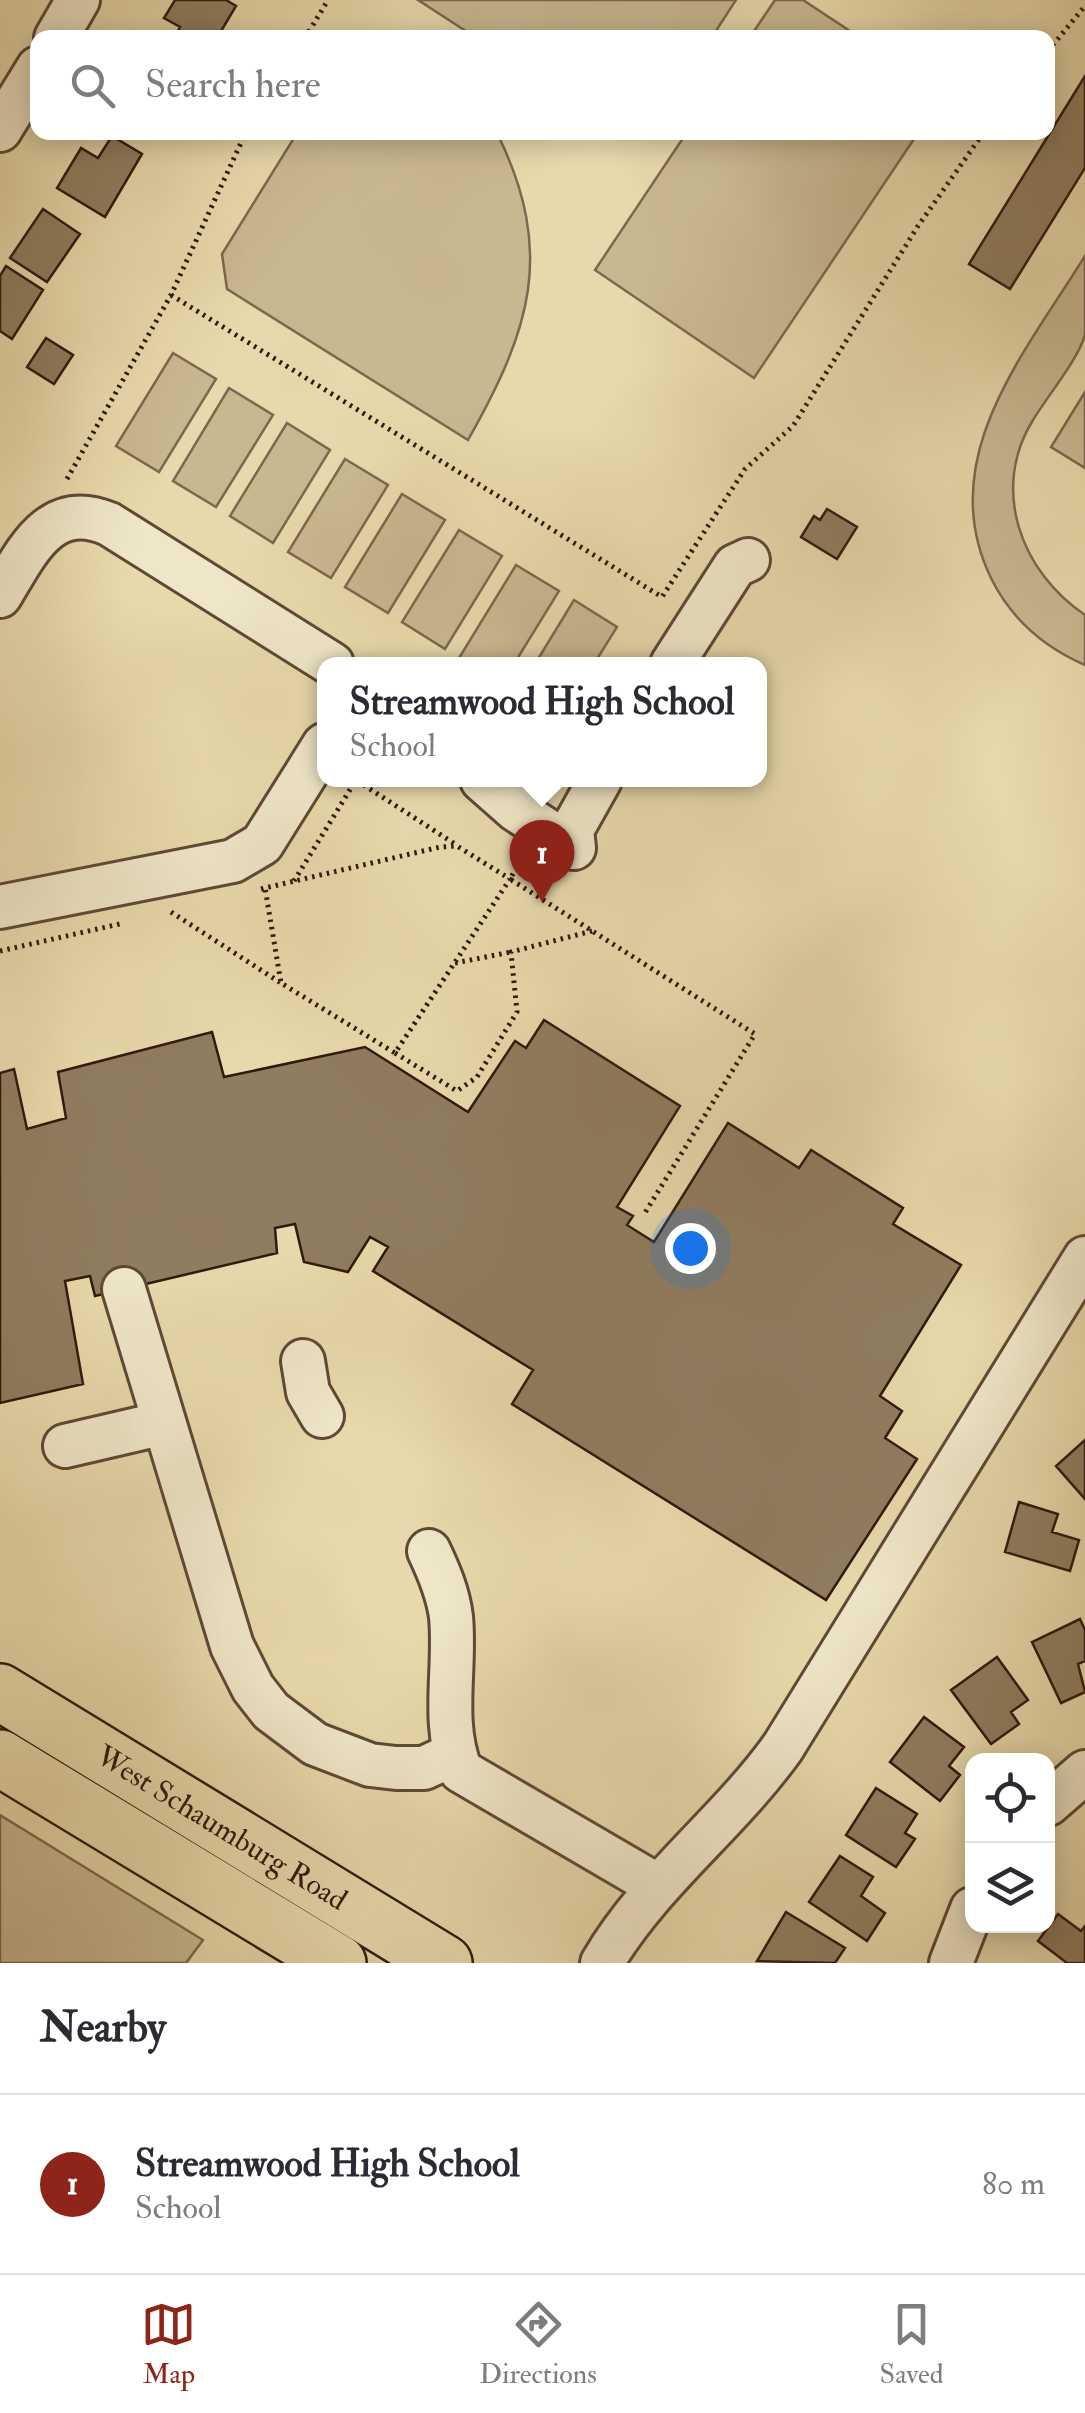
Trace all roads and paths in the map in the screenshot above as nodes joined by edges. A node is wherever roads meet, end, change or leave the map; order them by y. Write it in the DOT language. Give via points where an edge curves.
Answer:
graph roads {
  1 [pos="78,0"];
  2 [pos="328,0"];
  3 [pos="1085,6"];
  4 [pos="61,30"];
  5 [pos="310,30"];
  6 [pos="1055,42"];
  7 [pos="30,81"];
  8 [pos="0,130"];
  9 [pos="242,140"];
  10 [pos="978,140"];
  11 [pos="171,295"];
  12 [pos="66,479"];
  13 [pos="748,560"];
  14 [pos="0,596"];
  15 [pos="321,657"];
  16 [pos="676,657"];
  17 [pos="317,756"];
  18 [pos="352,787"];
  19 [pos="367,787"];
  20 [pos="490,787"];
  21 [pos="596,787"];
  22 [pos="457,846"];
  23 [pos="510,878"];
  24 [pos="294,881"];
  25 [pos="0,907"];
  26 [pos="170,912"];
  27 [pos="592,931"];
  28 [pos="511,952"];
  29 [pos="454,963"];
  30 [pos="281,983"];
  31 [pos="396,1054"];
  32 [pos="643,1216"];
  33 [pos="1085,1258"];
  34 [pos="124,1289"];
  35 [pos="303,1360"];
  36 [pos="322,1416"];
  37 [pos="164,1423"];
  38 [pos="65,1446"];
  39 [pos="430,1550"];
  40 [pos="0,1692"];
  41 [pos="454,1754"];
  42 [pos="0,1758"];
  43 [pos="1085,1772"];
  44 [pos="1055,1798"];
  45 [pos="658,1886"];
  46 [pos="965,1927"];
  47 [pos="338,1963"];
  48 [pos="444,1963"];
  49 [pos="602,1963"];
  50 [pos="952,1963"];
  1 -- 4 [label="street"];
  2 -- 5 [label="path"];
  3 -- 6 [label="path"];
  7 -- 8 [label="street"];
  9 -- 11 [label="path"];
  10 -- 11 [label="path" via="793,426 745,469 662,597"];
  11 -- 12 [label="path"];
  13 -- 16 [label="street" via="735,566"];
  14 -- 15 [label="street" via="46,530 87,514"];
  17 -- 25 [label="street" via="262,844 233,861"];
  18 -- 24 [label="path"];
  19 -- 22 [label="path"];
  20 -- 21 [label="street" via="574,848 572,830"];
  22 -- 23 [label="path"];
  22 -- 24 [label="path"];
  23 -- 27 [label="path"];
  23 -- 29 [label="path"];
  24 -- 30 [label="path" via="264,888"];
  26 -- 30 [label="path"];
  27 -- 28 [label="path"];
  27 -- 32 [label="path" via="756,1034"];
  28 -- 29 [label="path"];
  28 -- 31 [label="path" via="516,1012 477,1077 457,1091"];
  29 -- 31 [label="path"];
  30 -- 31 [label="path"];
  33 -- 45 [label="street" via="782,1746 756,1783"];
  34 -- 37 [label="street"];
  35 -- 36 [label="street" via="308,1392"];
  37 -- 38 [label="street"];
  37 -- 41 [label="street" via="232,1646 271,1711 315,1744 370,1764 424,1768"];
  39 -- 41 [label="street" via="451,1616"];
  40 -- 48 [label="main road, West Schaumburg Road"];
  41 -- 45 [label="street" via="472,1779"];
  42 -- 47 [label="main road, West Schaumburg Road"];
  43 -- 44 [label="street"];
  45 -- 49 [label="street"];
  46 -- 50 [label="street"];
}
